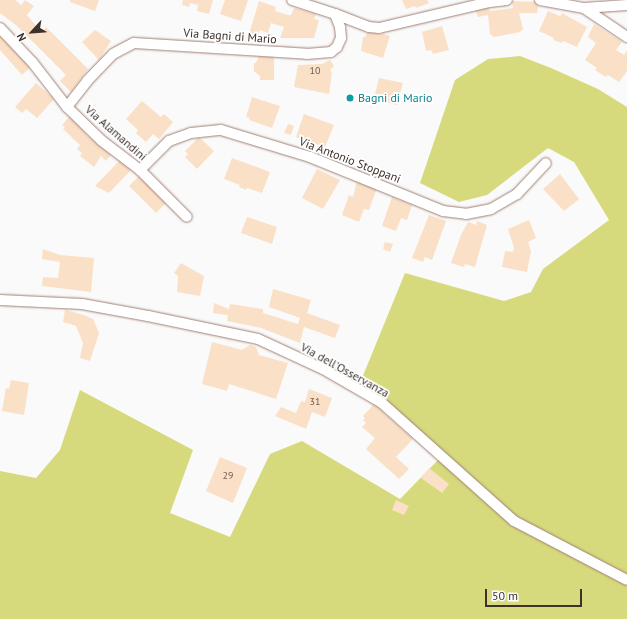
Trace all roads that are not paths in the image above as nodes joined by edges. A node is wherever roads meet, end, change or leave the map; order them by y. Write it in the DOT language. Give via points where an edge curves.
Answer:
graph roads {
  1 [pos="292,0"];
  2 [pos="507,0"];
  3 [pos="540,0"];
  4 [pos="627,5"];
  5 [pos="584,8"];
  6 [pos="335,14"];
  7 [pos="0,28"];
  8 [pos="627,36"];
  9 [pos="67,107"];
  10 [pos="546,163"];
  11 [pos="140,170"];
  12 [pos="187,217"];
  13 [pos="0,300"];
  14 [pos="627,580"];
  1 -- 6 [label="street"];
  2 -- 6 [label="street" via="379,28 369,27"];
  3 -- 5 [label="street"];
  4 -- 5 [label="street"];
  5 -- 8 [label="street"];
  6 -- 9 [label="street, Via Bagni di Mario" via="341,38 337,47 330,52 318,54 134,43 113,54"];
  7 -- 9 [label="street, Via Alamandini" via="33,63"];
  9 -- 11 [label="street, Via Alamandini" via="102,141"];
  10 -- 11 [label="street, Via Antonio Stoppani" via="517,194 491,209 466,214 443,211 310,157 221,130 191,133 169,141"];
  11 -- 12 [label="street, Via Alamandini"];
  13 -- 14 [label="street, Via dell'Osservanza" via="82,304 258,339 323,369 382,404 514,521"];
}
